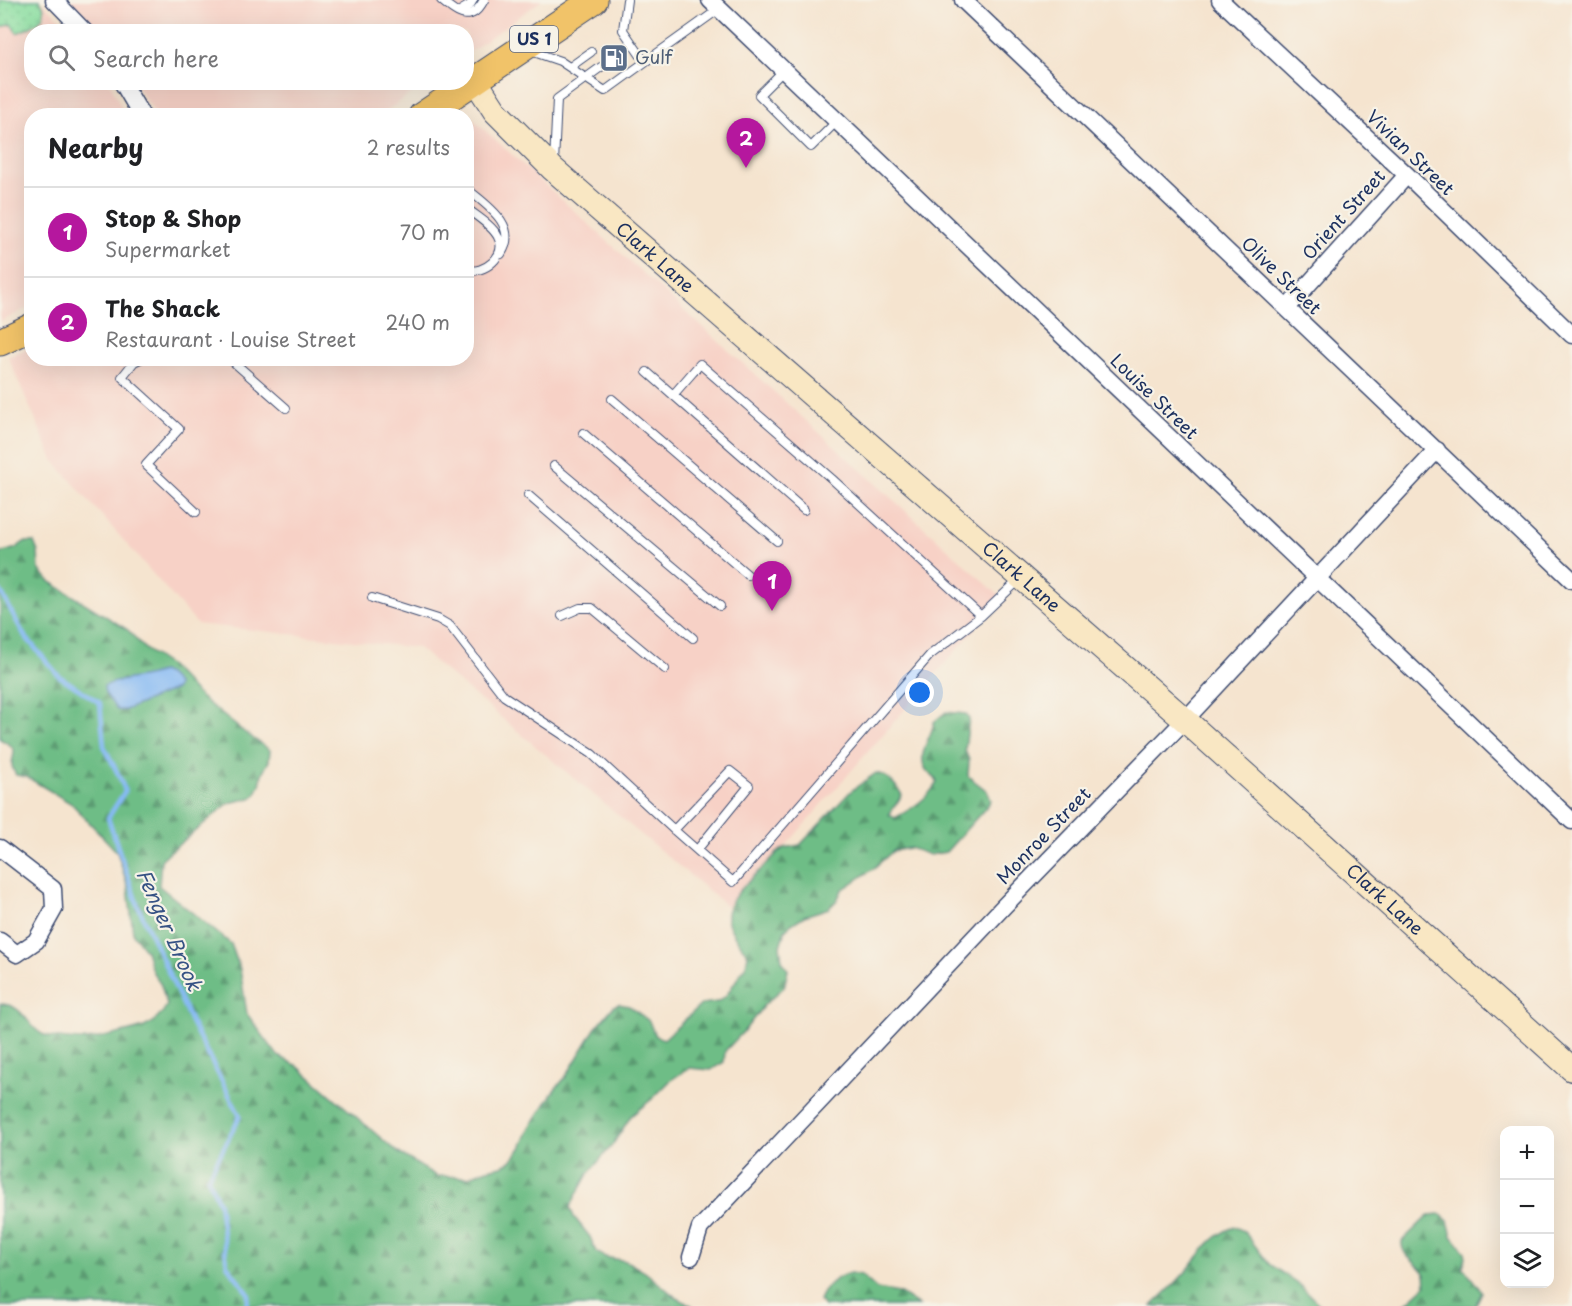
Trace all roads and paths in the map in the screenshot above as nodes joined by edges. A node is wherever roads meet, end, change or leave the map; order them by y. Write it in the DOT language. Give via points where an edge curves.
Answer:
graph roads {
  1 [pos="54,0"];
  2 [pos="441,0"];
  3 [pos="473,0"];
  4 [pos="484,0"];
  5 [pos="594,0"];
  6 [pos="627,0"];
  7 [pos="963,0"];
  8 [pos="1220,0"];
  9 [pos="714,5"];
  10 [pos="458,12"];
  11 [pos="77,24"];
  12 [pos="522,48"];
  13 [pos="591,52"];
  14 [pos="645,62"];
  15 [pos="570,67"];
  16 [pos="601,67"];
  17 [pos="783,71"];
  18 [pos="585,78"];
  19 [pos="475,80"];
  20 [pos="127,90"];
  21 [pos="460,90"];
  22 [pos="137,108"];
  23 [pos="434,108"];
  24 [pos="836,122"];
  25 [pos="553,169"];
  26 [pos="1407,176"];
  27 [pos="474,195"];
  28 [pos="474,215"];
  29 [pos="490,265"];
  30 [pos="474,271"];
  31 [pos="1287,308"];
  32 [pos="24,331"];
  33 [pos="1572,335"];
  34 [pos="0,342"];
  35 [pos="131,366"];
  36 [pos="238,366"];
  37 [pos="647,372"];
  38 [pos="673,395"];
  39 [pos="612,399"];
  40 [pos="286,408"];
  41 [pos="583,433"];
  42 [pos="1437,450"];
  43 [pos="554,466"];
  44 [pos="528,495"];
  45 [pos="804,510"];
  46 [pos="196,512"];
  47 [pos="777,541"];
  48 [pos="748,575"];
  49 [pos="1022,578"];
  50 [pos="1317,578"];
  51 [pos="1572,580"];
  52 [pos="372,598"];
  53 [pos="720,606"];
  54 [pos="562,616"];
  55 [pos="981,616"];
  56 [pos="693,638"];
  57 [pos="665,669"];
  58 [pos="1185,720"];
  59 [pos="1572,822"];
  60 [pos="674,830"];
  61 [pos="0,848"];
  62 [pos="697,850"];
  63 [pos="0,941"];
  64 [pos="1572,1069"];
  65 [pos="692,1257"];
  1 -- 11 [label="street"];
  2 -- 10 [label="lane"];
  3 -- 10 [label="lane"];
  4 -- 10 [label="lane" via="468,16"];
  5 -- 12 [label="main road, US 1"];
  6 -- 14 [label="lane" via="620,32"];
  7 -- 31 [label="street, Olive Street"];
  8 -- 26 [label="street, Vivian Street"];
  9 -- 14 [label="lane"];
  9 -- 17 [label="street, Louise Street"];
  12 -- 15 [label="lane"];
  12 -- 19 [label="main road, US 1"];
  13 -- 15 [label="lane"];
  14 -- 18 [label="lane" via="605,91"];
  15 -- 18 [label="lane"];
  16 -- 18 [label="lane"];
  17 -- 24 [label="street, Louise Street"];
  17 -- 24 [label="lane" via="759,95 811,147"];
  18 -- 25 [label="lane" via="557,99"];
  19 -- 25 [label="main road, Clark Lane" via="495,111"];
  20 -- 22 [label="street"];
  21 -- 23 [label="main road, US 1"];
  24 -- 50 [label="street, Louise Street"];
  25 -- 49 [label="main road, Clark Lane"];
  26 -- 31 [label="street, Orient Street"];
  26 -- 33 [label="street, Vivian Street"];
  27 -- 29 [label="lane" via="497,215 507,235 505,248"];
  28 -- 29 [label="lane" via="499,239 499,251"];
  29 -- 30 [label="lane"];
  31 -- 42 [label="street, Olive Street"];
  32 -- 34 [label="main road"];
  35 -- 46 [label="lane" via="122,377 179,429 146,465"];
  36 -- 40 [label="lane"];
  37 -- 38 [label="lane"];
  38 -- 45 [label="lane"];
  38 -- 55 [label="lane" via="700,364"];
  39 -- 47 [label="lane"];
  41 -- 48 [label="lane"];
  42 -- 50 [label="street, Monroe Street"];
  42 -- 51 [label="street, Olive Street"];
  43 -- 53 [label="lane"];
  44 -- 56 [label="lane"];
  49 -- 55 [label="lane"];
  49 -- 58 [label="main road, Clark Lane"];
  50 -- 58 [label="street, Monroe Street"];
  50 -- 59 [label="street, Louise Street"];
  52 -- 60 [label="lane" via="450,626 504,696 592,754"];
  54 -- 57 [label="lane" via="580,608 592,608"];
  55 -- 62 [label="lane" via="930,655 733,882"];
  58 -- 64 [label="main road, Clark Lane"];
  58 -- 65 [label="street, Monroe Street" via="700,1228"];
  60 -- 62 [label="lane"];
  60 -- 62 [label="lane" via="730,771 749,786"];
  61 -- 63 [label="street" via="53,889 54,909 36,941 17,954"];
}
